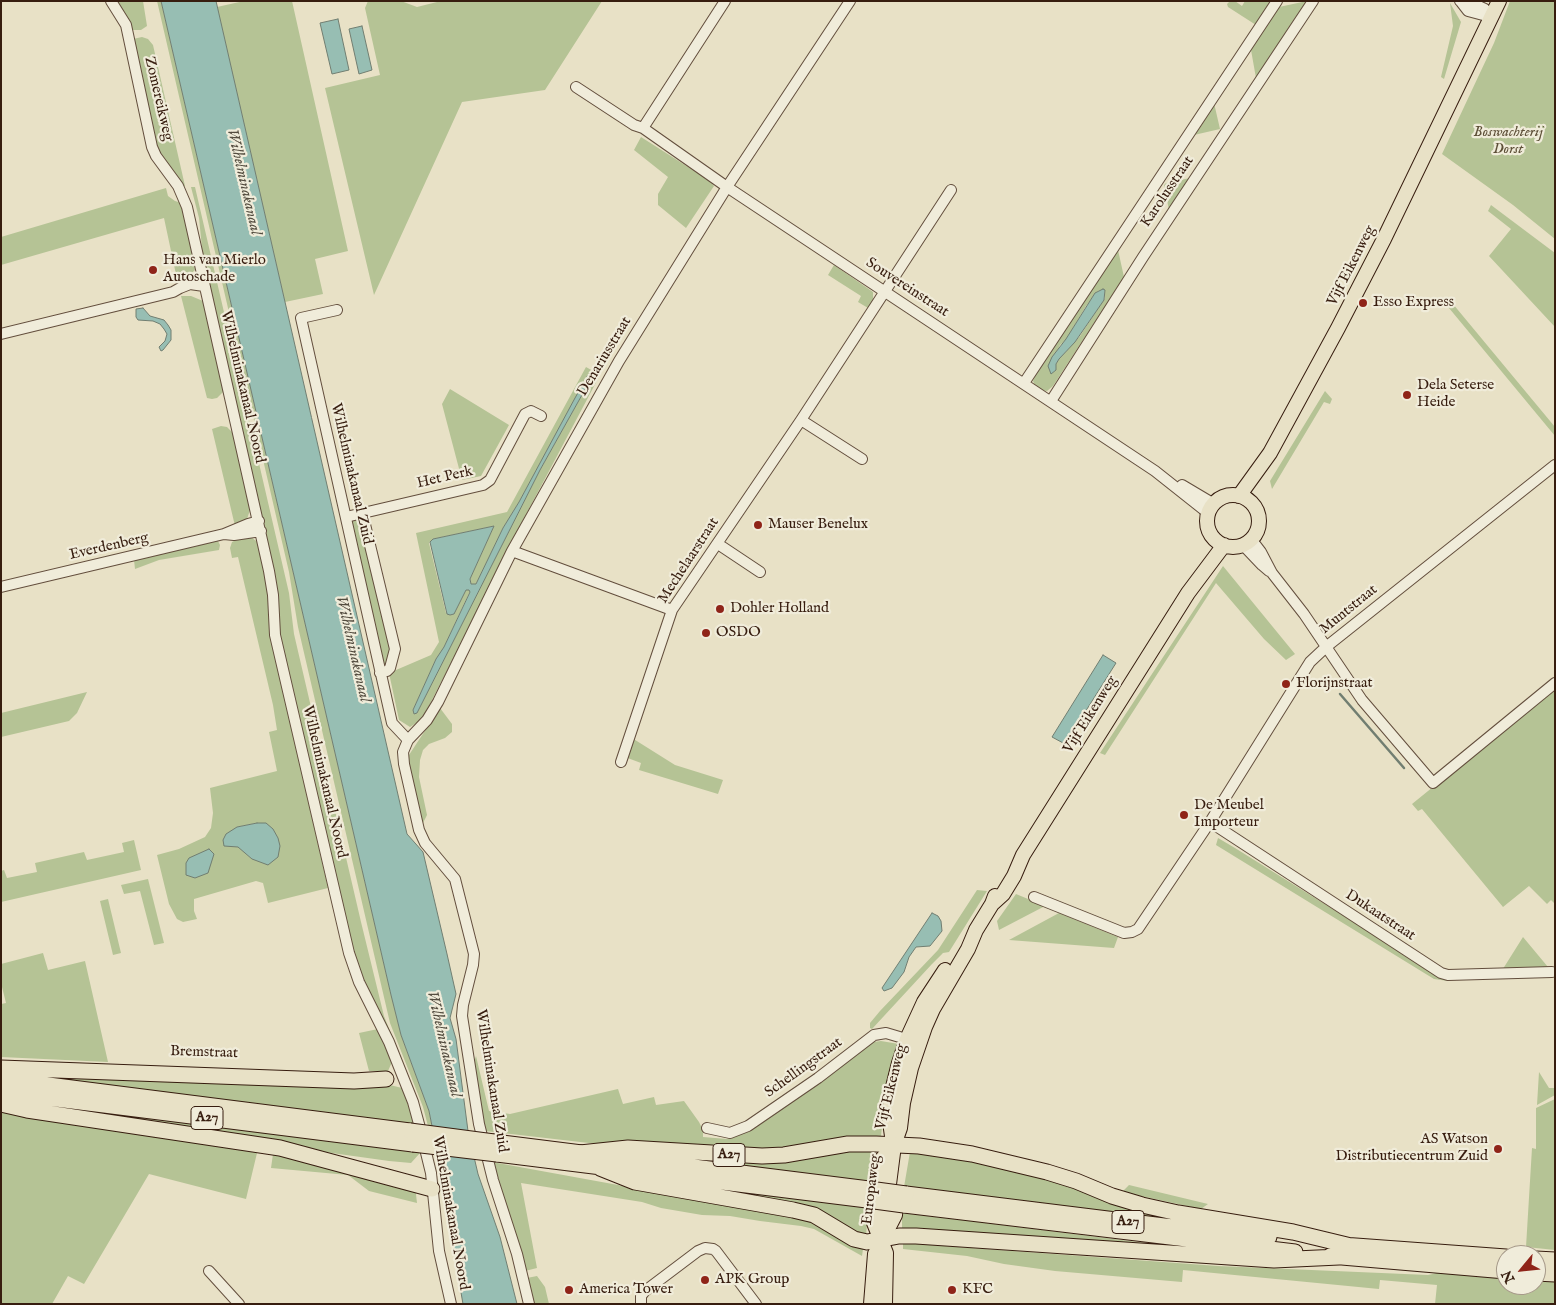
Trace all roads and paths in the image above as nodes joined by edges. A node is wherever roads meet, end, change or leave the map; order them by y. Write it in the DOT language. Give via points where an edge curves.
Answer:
graph roads {
  1 [pos="111,1"];
  2 [pos="725,1"];
  3 [pos="850,1"];
  4 [pos="1277,1"];
  5 [pos="1313,1"];
  6 [pos="1461,1"];
  7 [pos="1498,1"];
  8 [pos="1487,10"];
  9 [pos="576,87"];
  10 [pos="643,128"];
  11 [pos="727,188"];
  12 [pos="950,190"];
  13 [pos="198,258"];
  14 [pos="204,286"];
  15 [pos="885,291"];
  16 [pos="337,310"];
  17 [pos="1,334"];
  18 [pos="1024,383"];
  19 [pos="1051,401"];
  20 [pos="541,416"];
  21 [pos="800,420"];
  22 [pos="862,460"];
  23 [pos="1555,465"];
  24 [pos="1245,500"];
  25 [pos="1211,508"];
  26 [pos="362,512"];
  27 [pos="346,517"];
  28 [pos="260,526"];
  29 [pos="1219,542"];
  30 [pos="1247,542"];
  31 [pos="718,544"];
  32 [pos="512,551"];
  33 [pos="760,572"];
  34 [pos="1,587"];
  35 [pos="672,610"];
  36 [pos="1326,647"];
  37 [pos="380,673"];
  38 [pos="1555,683"];
  39 [pos="408,740"];
  40 [pos="621,762"];
  41 [pos="1210,822"];
  42 [pos="1034,897"];
  43 [pos="1552,972"];
  44 [pos="914,1041"];
  45 [pos="1,1061"];
  46 [pos="1,1068"];
  47 [pos="401,1072"];
  48 [pos="1,1079"];
  49 [pos="386,1079"];
  50 [pos="1,1092"];
  51 [pos="1,1104"];
  52 [pos="707,1128"];
  53 [pos="412,1138"];
  54 [pos="894,1145"];
  55 [pos="496,1148"];
  56 [pos="580,1153"];
  57 [pos="600,1168"];
  58 [pos="432,1189"];
  59 [pos="868,1195"];
  60 [pos="905,1199"];
  61 [pos="882,1240"];
  62 [pos="1351,1246"];
  63 [pos="1496,1256"];
  64 [pos="1339,1257"];
  65 [pos="1496,1270"];
  66 [pos="209,1271"];
  67 [pos="239,1304"];
  68 [pos="451,1304"];
  69 [pos="529,1304"];
  70 [pos="641,1304"];
  71 [pos="756,1304"];
  72 [pos="871,1304"];
  73 [pos="885,1304"];
  1 -- 13 [label="street, Zomereikweg" via="126,25 152,147 183,196"];
  2 -- 10 [label="street"];
  3 -- 11 [label="street, Denariusstraat"];
  4 -- 18 [label="street, Karolusstraat"];
  5 -- 19 [label="street, Karolusstraat"];
  6 -- 8 [label="street"];
  7 -- 8 [label="main road, Vijf Eikenweg"];
  8 -- 24 [label="main road, Vijf Eikenweg" via="1456,90 1384,239"];
  9 -- 10 [label="street, Souvereinstraat"];
  10 -- 11 [label="street, Souvereinstraat"];
  11 -- 15 [label="street, Souvereinstraat"];
  11 -- 32 [label="street, Denariusstraat" via="619,361"];
  12 -- 15 [label="street, Mechelaarstraat"];
  13 -- 14 [label="street, Wilhelminakanaal Noord"];
  14 -- 17 [label="street" via="190,292 173,292"];
  14 -- 28 [label="street, Wilhelminakanaal Noord"];
  15 -- 18 [label="street, Souvereinstraat"];
  15 -- 21 [label="street, Mechelaarstraat"];
  16 -- 27 [label="street, Wilhelminakanaal Zuid" via="301,318"];
  18 -- 19 [label="street, Souvereinstraat"];
  19 -- 25 [label="street, Souvereinstraat"];
  20 -- 26 [label="street, Het Perk" via="531,410 525,414 490,480 483,485"];
  21 -- 22 [label="street"];
  21 -- 31 [label="street, Mechelaarstraat"];
  23 -- 36 [label="street, Muntstraat"];
  24 -- 25 [label="main road" via="1225,496"];
  24 -- 30 [label="main road" via="1255,508 1258,521 1255,534"];
  25 -- 29 [label="main road" via="1207,526"];
  26 -- 27 [label="street, Het Perk"];
  26 -- 37 [label="street, Wilhelminakanaal Zuid" via="395,649 390,668"];
  27 -- 37 [label="street, Wilhelminakanaal Zuid"];
  28 -- 34 [label="street, Everdenberg" via="234,535 224,534"];
  28 -- 47 [label="street, Wilhelminakanaal Noord" via="274,595 274,635 349,953"];
  29 -- 30 [label="main road" via="1230,547"];
  29 -- 44 [label="main road, Vijf Eikenweg" via="1023,856 1008,873"];
  30 -- 36 [label="street"];
  31 -- 33 [label="street"];
  31 -- 35 [label="street, Mechelaarstraat"];
  32 -- 35 [label="street"];
  32 -- 39 [label="street, Denariusstraat" via="438,702 427,720"];
  35 -- 40 [label="street, Mechelaarstraat"];
  36 -- 38 [label="street, Muntstraat" via="1362,700 1433,784"];
  36 -- 41 [label="street" via="1310,662"];
  37 -- 39 [label="street, Wilhelminakanaal Zuid" via="392,723"];
  39 -- 69 [label="street, Wilhelminakanaal Zuid" via="403,759 419,830 425,843 455,880 474,954 462,1011 478,1116"];
  41 -- 42 [label="street" via="1138,929 1132,932 1124,933"];
  41 -- 43 [label="street, Dukaatstraat" via="1441,973"];
  44 -- 52 [label="street, Schellingstraat" via="886,1033 874,1035 748,1126 730,1133"];
  44 -- 54 [label="main road, Vijf Eikenweg" via="892,1091 889,1115"];
  45 -- 49 [label="street, Bremstraat" via="380,1074"];
  46 -- 49 [label="highway" via="354,1081"];
  47 -- 49 [label="street"];
  47 -- 58 [label="street, Wilhelminakanaal Noord" via="419,1124"];
  48 -- 53 [label="highway, A27"];
  50 -- 53 [label="highway, A27"];
  51 -- 58 [label="highway, A27" via="280,1148"];
  53 -- 55 [label="highway, A27, bridge"];
  54 -- 56 [label="highway, A27" via="848,1144 762,1156 628,1148"];
  54 -- 61 [label="main road, Europaweg" via="901,1160 895,1214"];
  54 -- 61 [label="main road, Europaweg" via="881,1160 874,1224"];
  54 -- 62 [label="highway, A27" via="972,1154 1047,1172 1142,1205 1294,1232"];
  55 -- 56 [label="highway, A27"];
  55 -- 57 [label="highway, A27"];
  56 -- 59 [label="highway, A27"];
  57 -- 59 [label="highway, A27"];
  57 -- 61 [label="highway, A27" via="642,1184 814,1215 854,1239 867,1242"];
  58 -- 68 [label="street, Wilhelminakanaal Noord" via="439,1251"];
  59 -- 60 [label="highway, A27, bridge"];
  60 -- 62 [label="highway, A27"];
  60 -- 64 [label="highway, A27" via="1161,1237"];
  61 -- 64 [label="highway, A27" via="916,1236 1274,1260"];
  61 -- 72 [label="main road, Europaweg" via="876,1254"];
  61 -- 73 [label="main road, Europaweg" via="886,1253"];
  62 -- 63 [label="highway, A27"];
  64 -- 65 [label="highway, A27"];
  66 -- 67 [label="street"];
  70 -- 71 [label="street" via="645,1291 705,1248 716,1251"];
}
